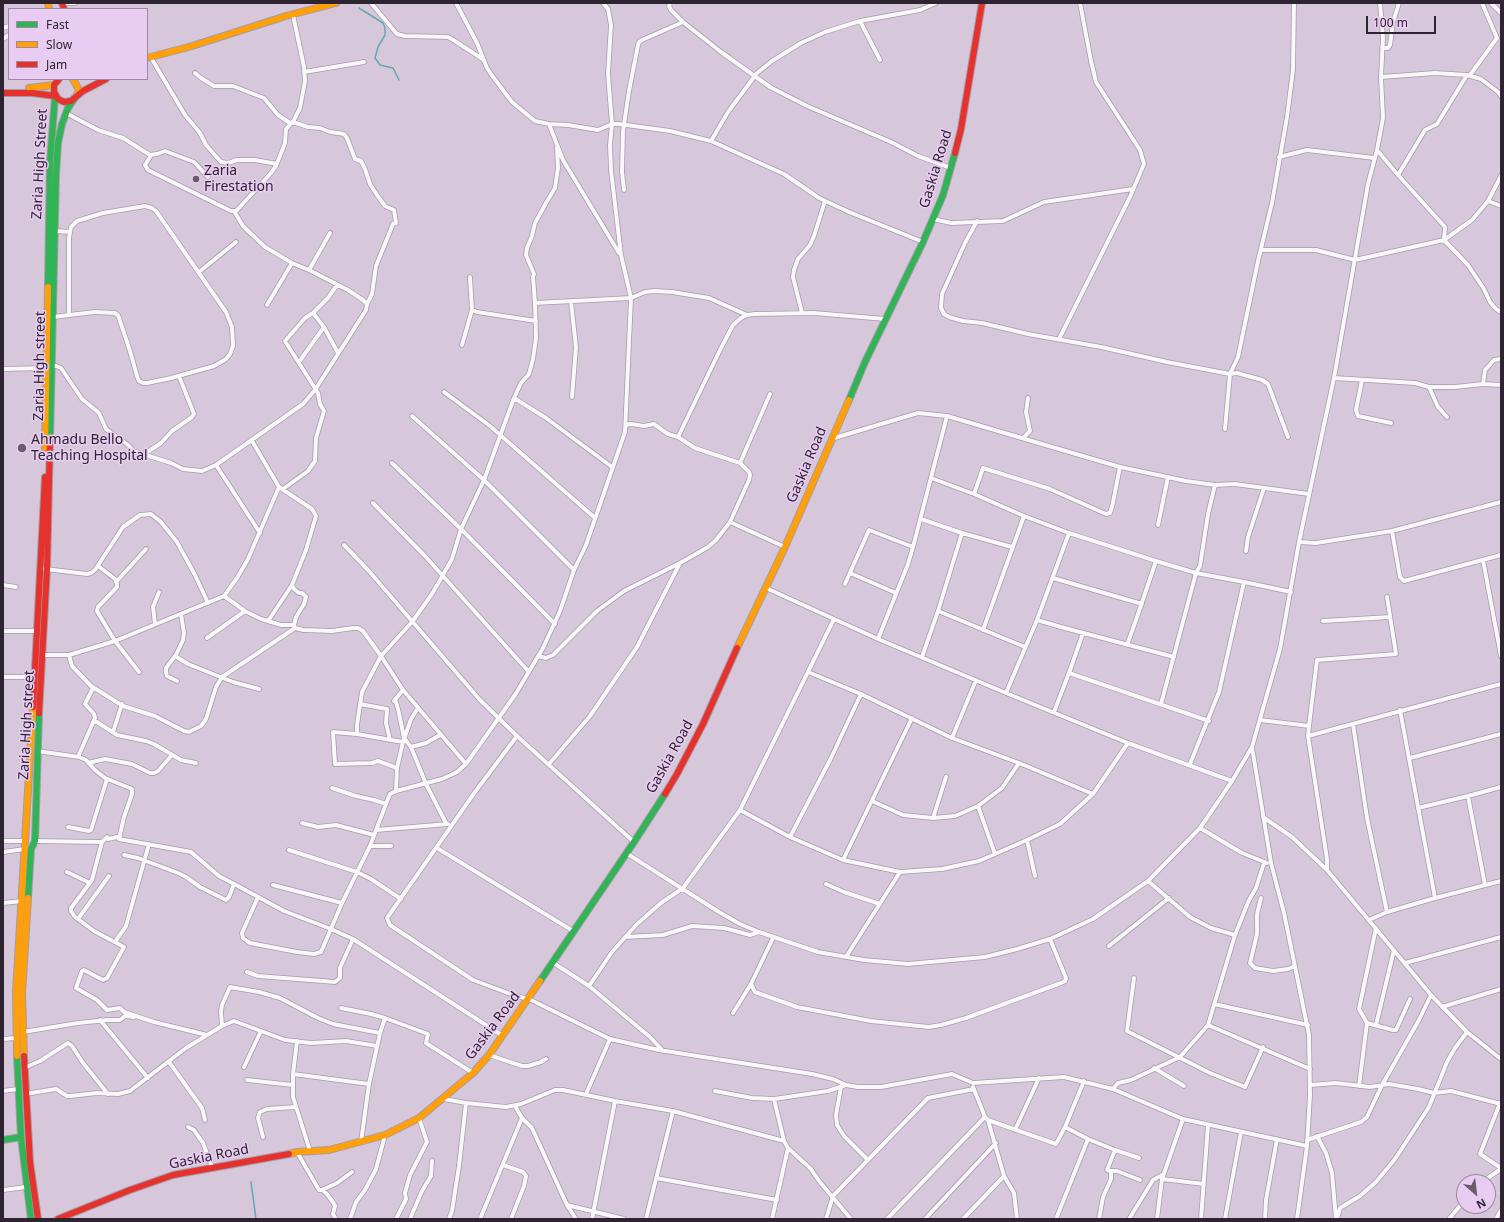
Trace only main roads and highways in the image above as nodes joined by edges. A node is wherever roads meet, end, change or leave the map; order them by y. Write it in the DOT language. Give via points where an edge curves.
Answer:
graph roads {
  1 [pos="336,3"];
  2 [pos="982,3"];
  3 [pos="192,46"];
  4 [pos="148,58"];
  5 [pos="150,62"];
  6 [pos="75,80"];
  7 [pos="104,80"];
  8 [pos="56,82"];
  9 [pos="3,89"];
  10 [pos="3,93"];
  11 [pos="55,96"];
  12 [pos="75,98"];
  13 [pos="52,232"];
  14 [pos="49,367"];
  15 [pos="44,569"];
  16 [pos="24,901"];
  17 [pos="21,1137"];
  18 [pos="3,1140"];
  19 [pos="31,1219"];
  20 [pos="38,1219"];
  21 [pos="58,1219"];
  1 -- 3 [label="main road"];
  2 -- 21 [label="main road, Gaskia Road" via="968,95 951,168 933,219 703,724 634,842 489,1055 444,1099 419,1118 385,1135 329,1150 298,1152 173,1175"];
  3 -- 4 [label="main road"];
  3 -- 5 [label="main road"];
  6 -- 12 [label="main road" via="78,94"];
  7 -- 12 [label="main road"];
  8 -- 9 [label="main road" via="42,88"];
  8 -- 11 [label="main road, Zaria High Street"];
  10 -- 11 [label="main road"];
  11 -- 12 [label="main road" via="64,102"];
  11 -- 13 [label="main road, Zaria High Street" via="50,162"];
  12 -- 13 [label="main road, Zaria High Street" via="66,113 58,143"];
  13 -- 14 [label="main road, Zaria High street"];
  13 -- 14 [label="main road, Zaria High street" via="53,317"];
  14 -- 15 [label="main road, Zaria High street"];
  15 -- 16 [label="main road, Zaria High street" via="35,677"];
  15 -- 16 [label="main road, Zaria High street" via="35,841 31,849"];
  16 -- 17 [label="main road, Zaria High street" via="16,992"];
  16 -- 20 [label="main road, Zaria High street" via="22,1032 30,1162"];
  17 -- 18 [label="main road"];
  17 -- 19 [label="main road, Zaria High street"];
}
